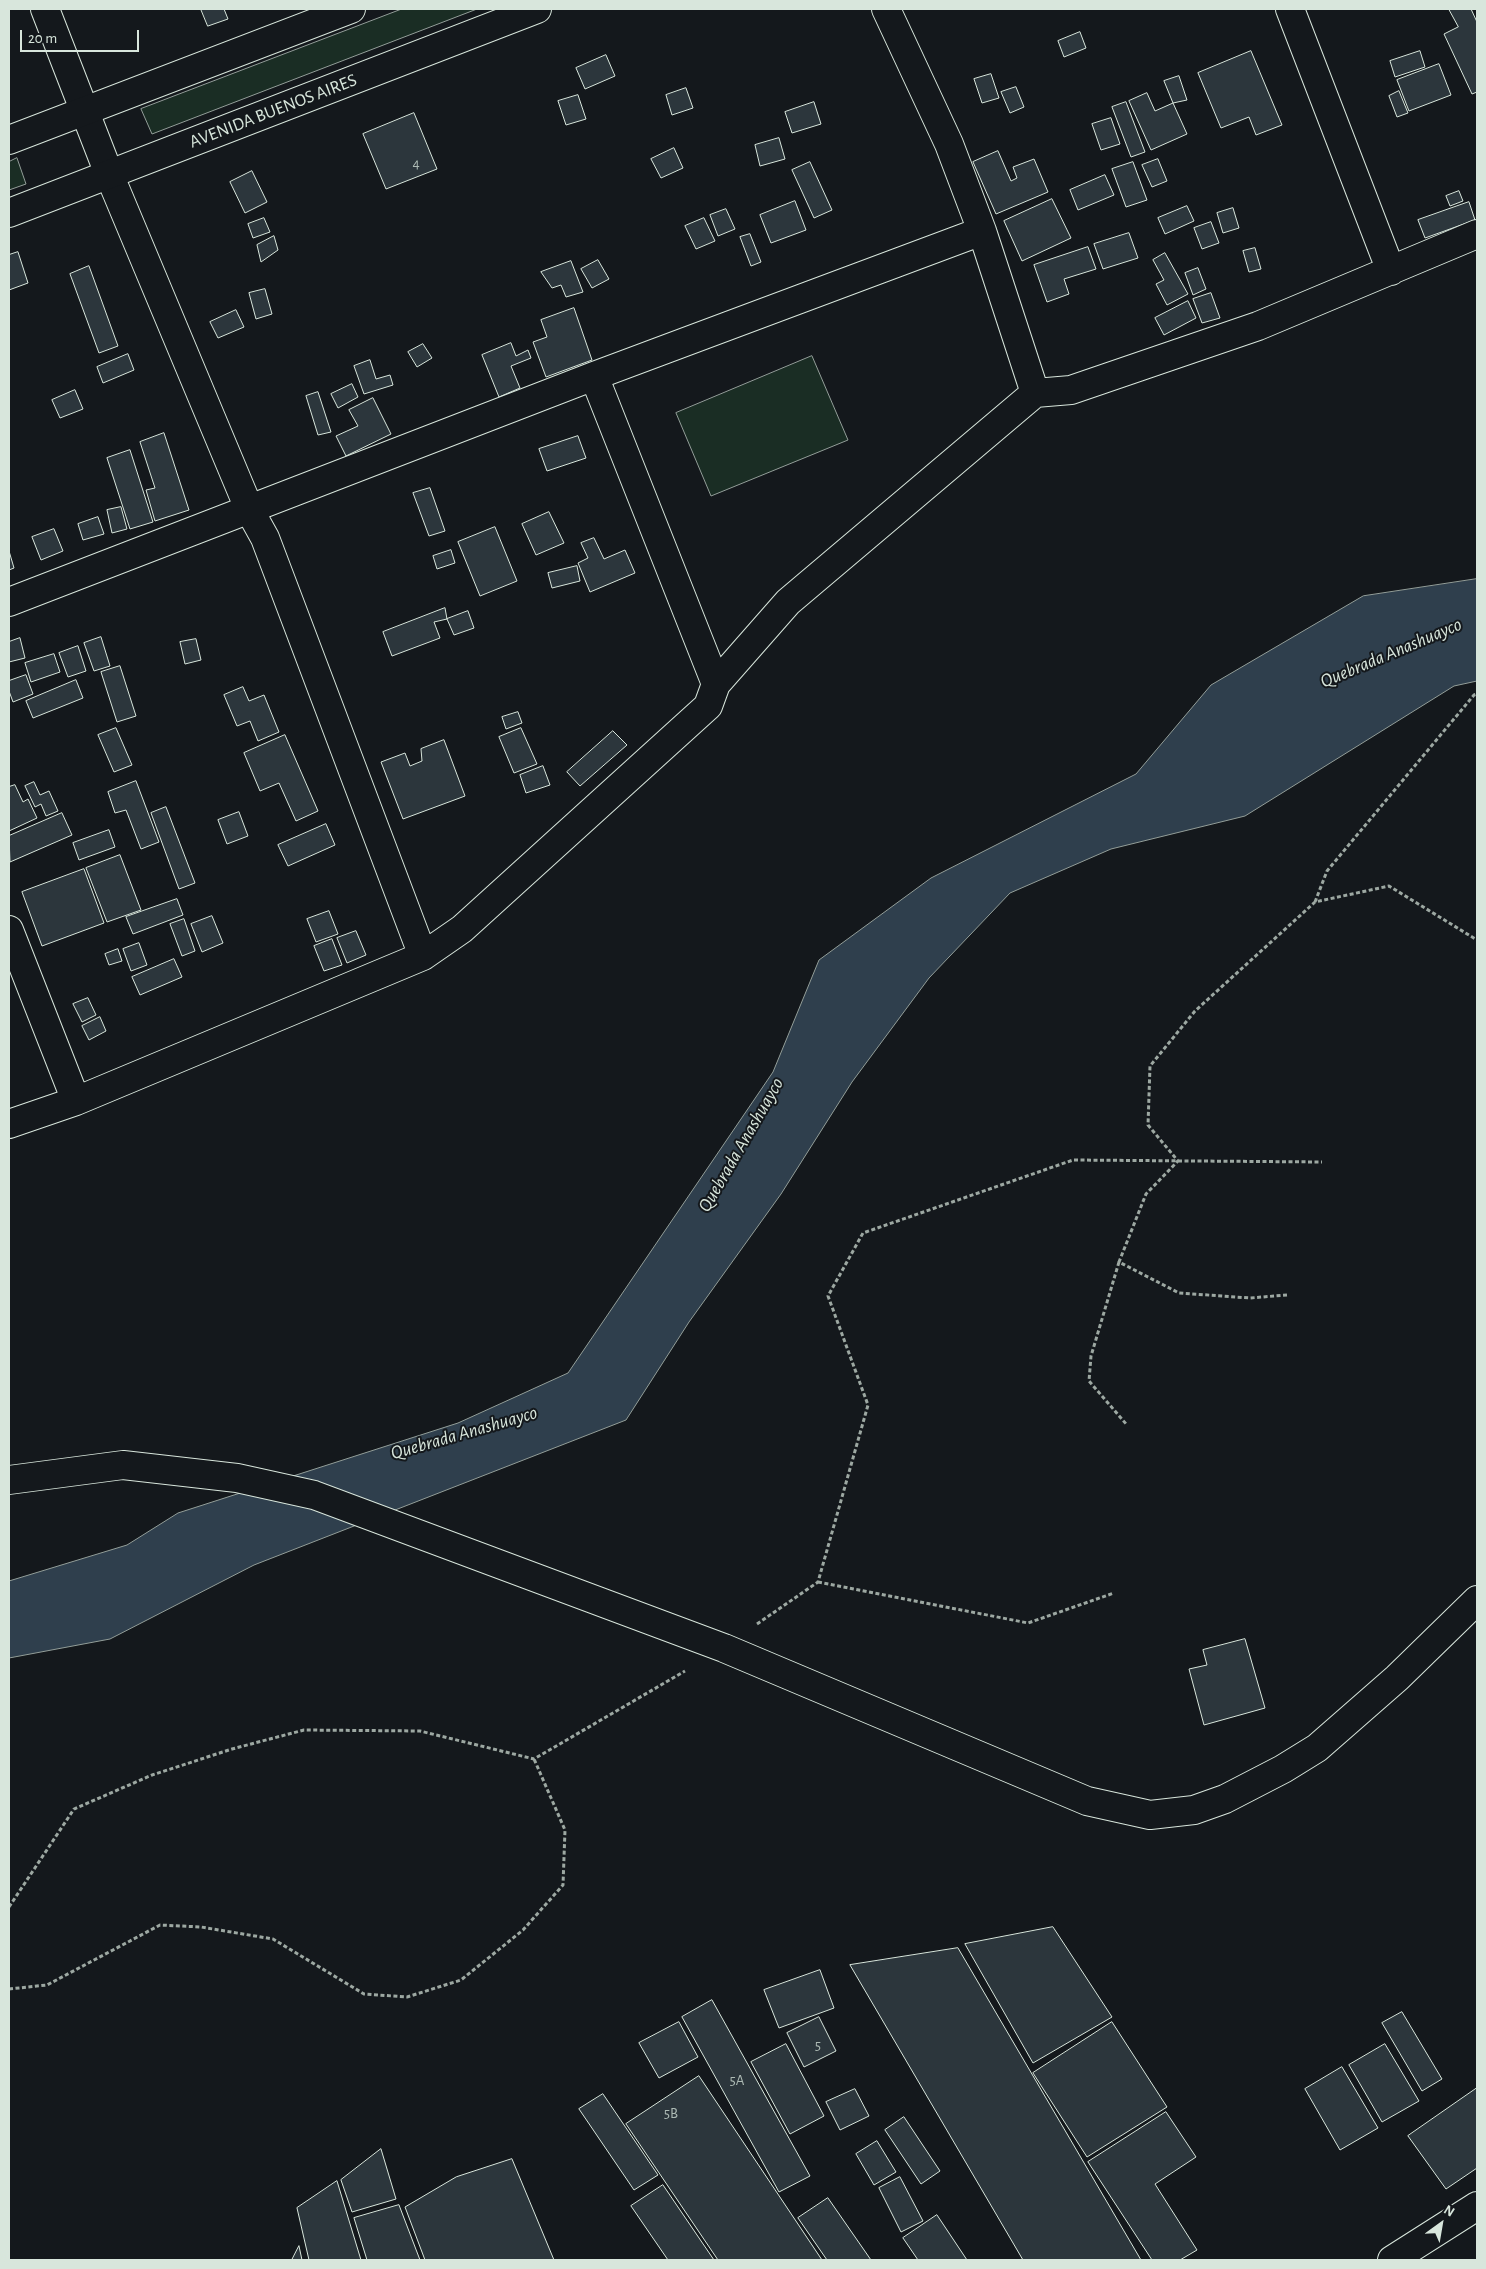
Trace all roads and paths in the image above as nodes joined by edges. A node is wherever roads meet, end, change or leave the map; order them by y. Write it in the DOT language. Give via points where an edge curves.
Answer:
graph roads {
  1 [pos="44,9"];
  2 [pos="351,9"];
  3 [pos="537,9"];
  4 [pos="886,9"];
  5 [pos="1290,9"];
  6 [pos="84,111"];
  7 [pos="9,140"];
  8 [pos="109,174"];
  9 [pos="9,213"];
  10 [pos="982,231"];
  11 [pos="1477,234"];
  12 [pos="1391,271"];
  13 [pos="594,376"];
  14 [pos="1035,393"];
  15 [pos="250,511"];
  16 [pos="9,602"];
  17 [pos="716,684"];
  18 [pos="1477,694"];
  19 [pos="1315,902"];
  20 [pos="9,930"];
  21 [pos="1477,940"];
  22 [pos="423,956"];
  23 [pos="76,1101"];
  24 [pos="9,1124"];
  25 [pos="1178,1161"];
  26 [pos="1322,1162"];
  27 [pos="1119,1262"];
  28 [pos="1287,1295"];
  29 [pos="1127,1425"];
  30 [pos="9,1480"];
  31 [pos="818,1582"];
  32 [pos="1114,1593"];
  33 [pos="1477,1600"];
  34 [pos="724,1648"];
  35 [pos="534,1759"];
  36 [pos="9,1907"];
  37 [pos="9,1989"];
  38 [pos="1477,2206"];
  39 [pos="1392,2260"];
  1 -- 6 [label="street"];
  2 -- 6 [label="street"];
  3 -- 8 [label="street, AVENIDA BUENOS AIRES"];
  4 -- 10 [label="street" via="949,144"];
  5 -- 12 [label="street"];
  6 -- 7 [label="street"];
  6 -- 8 [label="street"];
  8 -- 9 [label="street, AVENIDA BUENOS AIRES"];
  8 -- 15 [label="street"];
  10 -- 13 [label="street"];
  10 -- 14 [label="street"];
  11 -- 12 [label="street"];
  12 -- 14 [label="street" via="1239,332 1071,390"];
  13 -- 15 [label="street"];
  13 -- 17 [label="street"];
  14 -- 17 [label="street" via="788,602"];
  15 -- 16 [label="street"];
  15 -- 22 [label="street" via="265,538"];
  17 -- 22 [label="street" via="708,706 462,930"];
  18 -- 19 [label="path" via="1327,871"];
  19 -- 21 [label="path" via="1389,886"];
  19 -- 25 [label="path" via="1195,1011 1150,1066 1148,1125"];
  20 -- 23 [label="street"];
  22 -- 23 [label="street"];
  23 -- 24 [label="street"];
  25 -- 26 [label="path"];
  25 -- 27 [label="path" via="1146,1194"];
  25 -- 31 [label="path" via="1073,1160 863,1233 828,1296 868,1405"];
  27 -- 28 [label="path" via="1179,1293 1250,1298"];
  27 -- 29 [label="path" via="1090,1356 1090,1381"];
  30 -- 34 [label="street" via="123,1466 237,1478 314,1495"];
  31 -- 32 [label="path" via="1028,1623"];
  31 -- 34 [label="path"];
  33 -- 34 [label="street" via="1397,1678 1317,1748 1283,1770 1225,1799 1194,1810 1150,1814 1087,1801"];
  34 -- 35 [label="path"];
  35 -- 36 [label="path" via="420,1731 304,1730 232,1749 152,1774 74,1809"];
  35 -- 37 [label="path" via="564,1830 563,1885 523,1930 461,1980 406,1997 364,1994 273,1939 201,1927 160,1925 47,1985"];
  38 -- 39 [label="street"];
}
